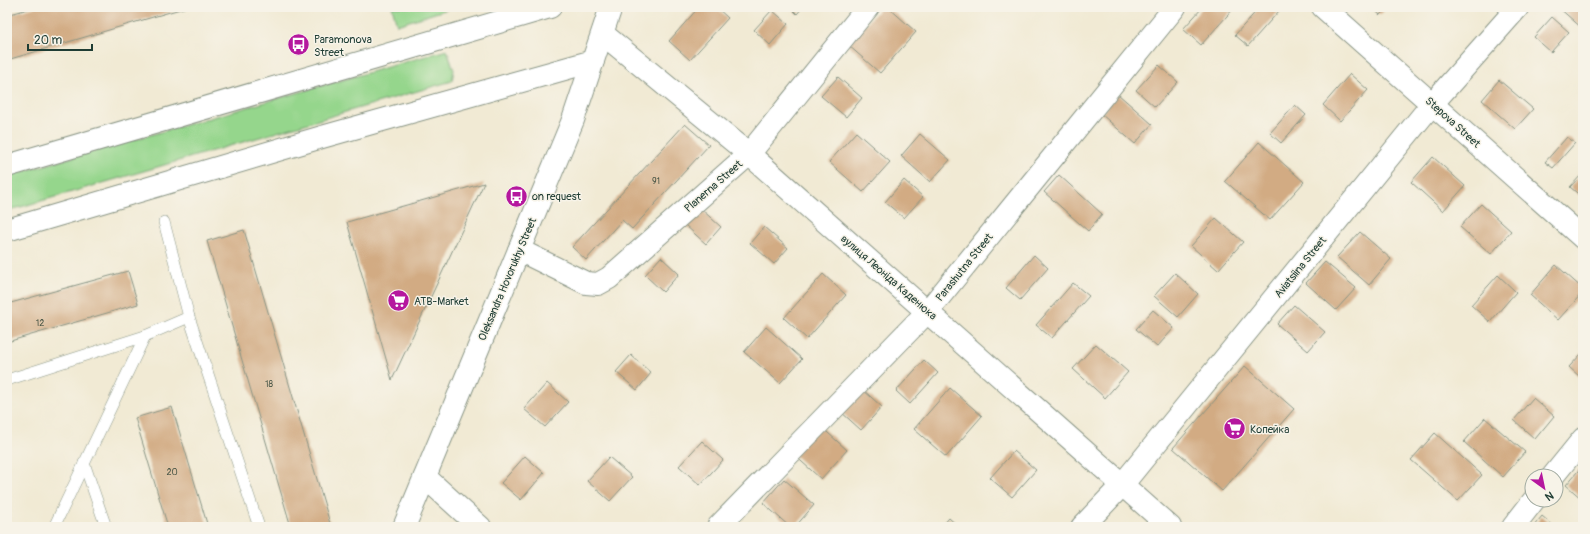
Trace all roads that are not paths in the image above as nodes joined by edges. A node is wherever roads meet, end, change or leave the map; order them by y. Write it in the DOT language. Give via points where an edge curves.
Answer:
graph roads {
  1 [pos="550,7"];
  2 [pos="611,7"];
  3 [pos="868,7"];
  4 [pos="1175,7"];
  5 [pos="1323,7"];
  6 [pos="1518,7"];
  7 [pos="603,34"];
  8 [pos="593,61"];
  9 [pos="1432,104"];
  10 [pos="749,154"];
  11 [pos="7,166"];
  12 [pos="164,222"];
  13 [pos="7,230"];
  14 [pos="1583,238"];
  15 [pos="519,250"];
  16 [pos="928,312"];
  17 [pos="189,317"];
  18 [pos="145,336"];
  19 [pos="7,380"];
  20 [pos="1583,439"];
  21 [pos="84,463"];
  22 [pos="1559,468"];
  23 [pos="424,477"];
  24 [pos="1122,485"];
  25 [pos="1528,508"];
  26 [pos="54,527"];
  27 [pos="106,527"];
  28 [pos="259,527"];
  29 [pos="404,527"];
  30 [pos="480,527"];
  31 [pos="718,527"];
  32 [pos="1082,527"];
  33 [pos="1170,527"];
  34 [pos="1513,527"];
  1 -- 11 [label="street"];
  2 -- 7 [label="street, Oleksandra Hovorukhy Street"];
  3 -- 10 [label="street, Planerna Street"];
  4 -- 16 [label="street, Parashutna Street"];
  5 -- 9 [label="street, Stepova Street"];
  6 -- 9 [label="street, Aviatsiina Street"];
  7 -- 8 [label="street, Oleksandra Hovorukhy Street"];
  7 -- 10 [label="street, вулиця Леоніда Каденюка"];
  8 -- 13 [label="street" via="322,137"];
  8 -- 15 [label="street, Oleksandra Hovorukhy Street" via="574,120"];
  9 -- 14 [label="street, Stepova Street"];
  9 -- 24 [label="street, Aviatsiina Street"];
  10 -- 15 [label="street, Planerna Street" via="609,278 598,284 586,283"];
  10 -- 16 [label="street, вулиця Леоніда Каденюка"];
  12 -- 17 [label="lane"];
  15 -- 23 [label="street, Oleksandra Hovorukhy Street"];
  16 -- 24 [label="street, вулиця Леоніда Каденюка"];
  16 -- 31 [label="street, Parashutna Street"];
  17 -- 18 [label="lane"];
  17 -- 28 [label="lane"];
  18 -- 19 [label="lane"];
  18 -- 21 [label="lane"];
  20 -- 22 [label="street"];
  21 -- 26 [label="lane"];
  21 -- 27 [label="lane"];
  23 -- 29 [label="street, Oleksandra Hovorukhy Street"];
  23 -- 30 [label="street"];
  24 -- 32 [label="street, Aviatsiina Street"];
  24 -- 33 [label="street, вулиця Леоніда Каденюка"];
  25 -- 34 [label="street"];
}
